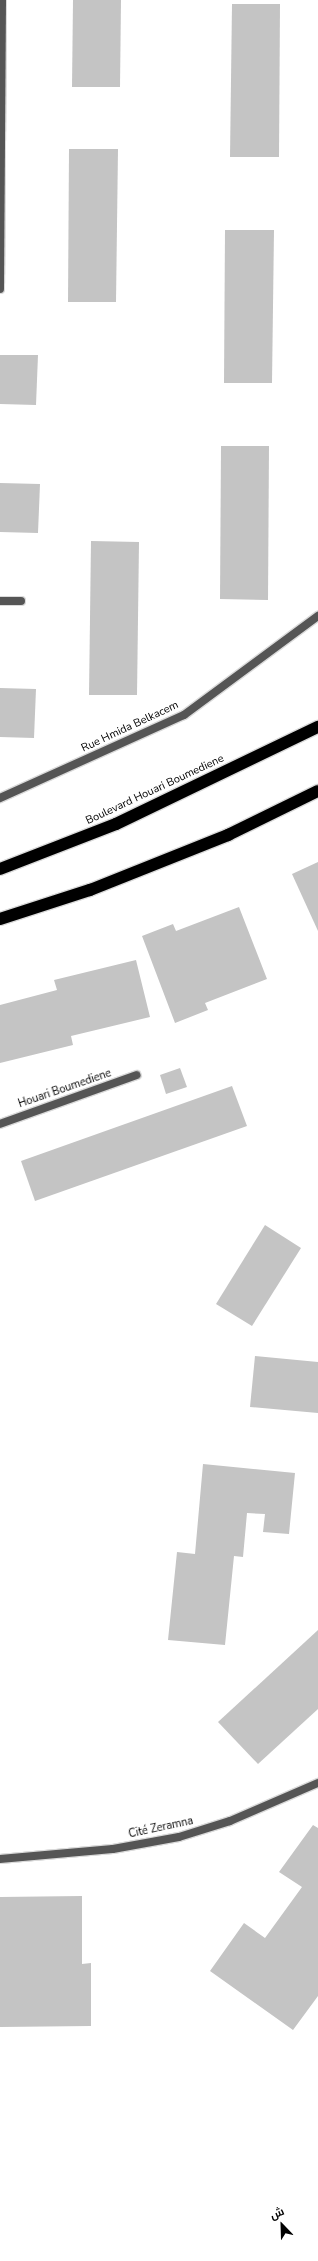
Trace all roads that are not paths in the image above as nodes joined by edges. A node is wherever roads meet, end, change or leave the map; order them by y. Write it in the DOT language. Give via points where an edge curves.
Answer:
graph roads {
  1 [pos="2,0"];
  2 [pos="1,34"];
  3 [pos="0,288"];
  4 [pos="0,601"];
  5 [pos="21,601"];
  6 [pos="318,616"];
  7 [pos="318,727"];
  8 [pos="318,791"];
  9 [pos="0,798"];
  10 [pos="0,869"];
  11 [pos="0,919"];
  12 [pos="137,1075"];
  13 [pos="0,1124"];
  14 [pos="318,1783"];
  15 [pos="0,1860"];
  1 -- 2 [label="street"];
  2 -- 3 [label="street"];
  4 -- 5 [label="street"];
  6 -- 9 [label="street, Rue Hmida Belkacem" via="184,715"];
  7 -- 10 [label="highway, Boulevard Houari Boumediene" via="116,824"];
  8 -- 11 [label="highway" via="228,835 90,890"];
  12 -- 13 [label="street, Houari Boumediene"];
  14 -- 15 [label="street, Cité Zeramna" via="230,1821 179,1837 113,1849"];
}
